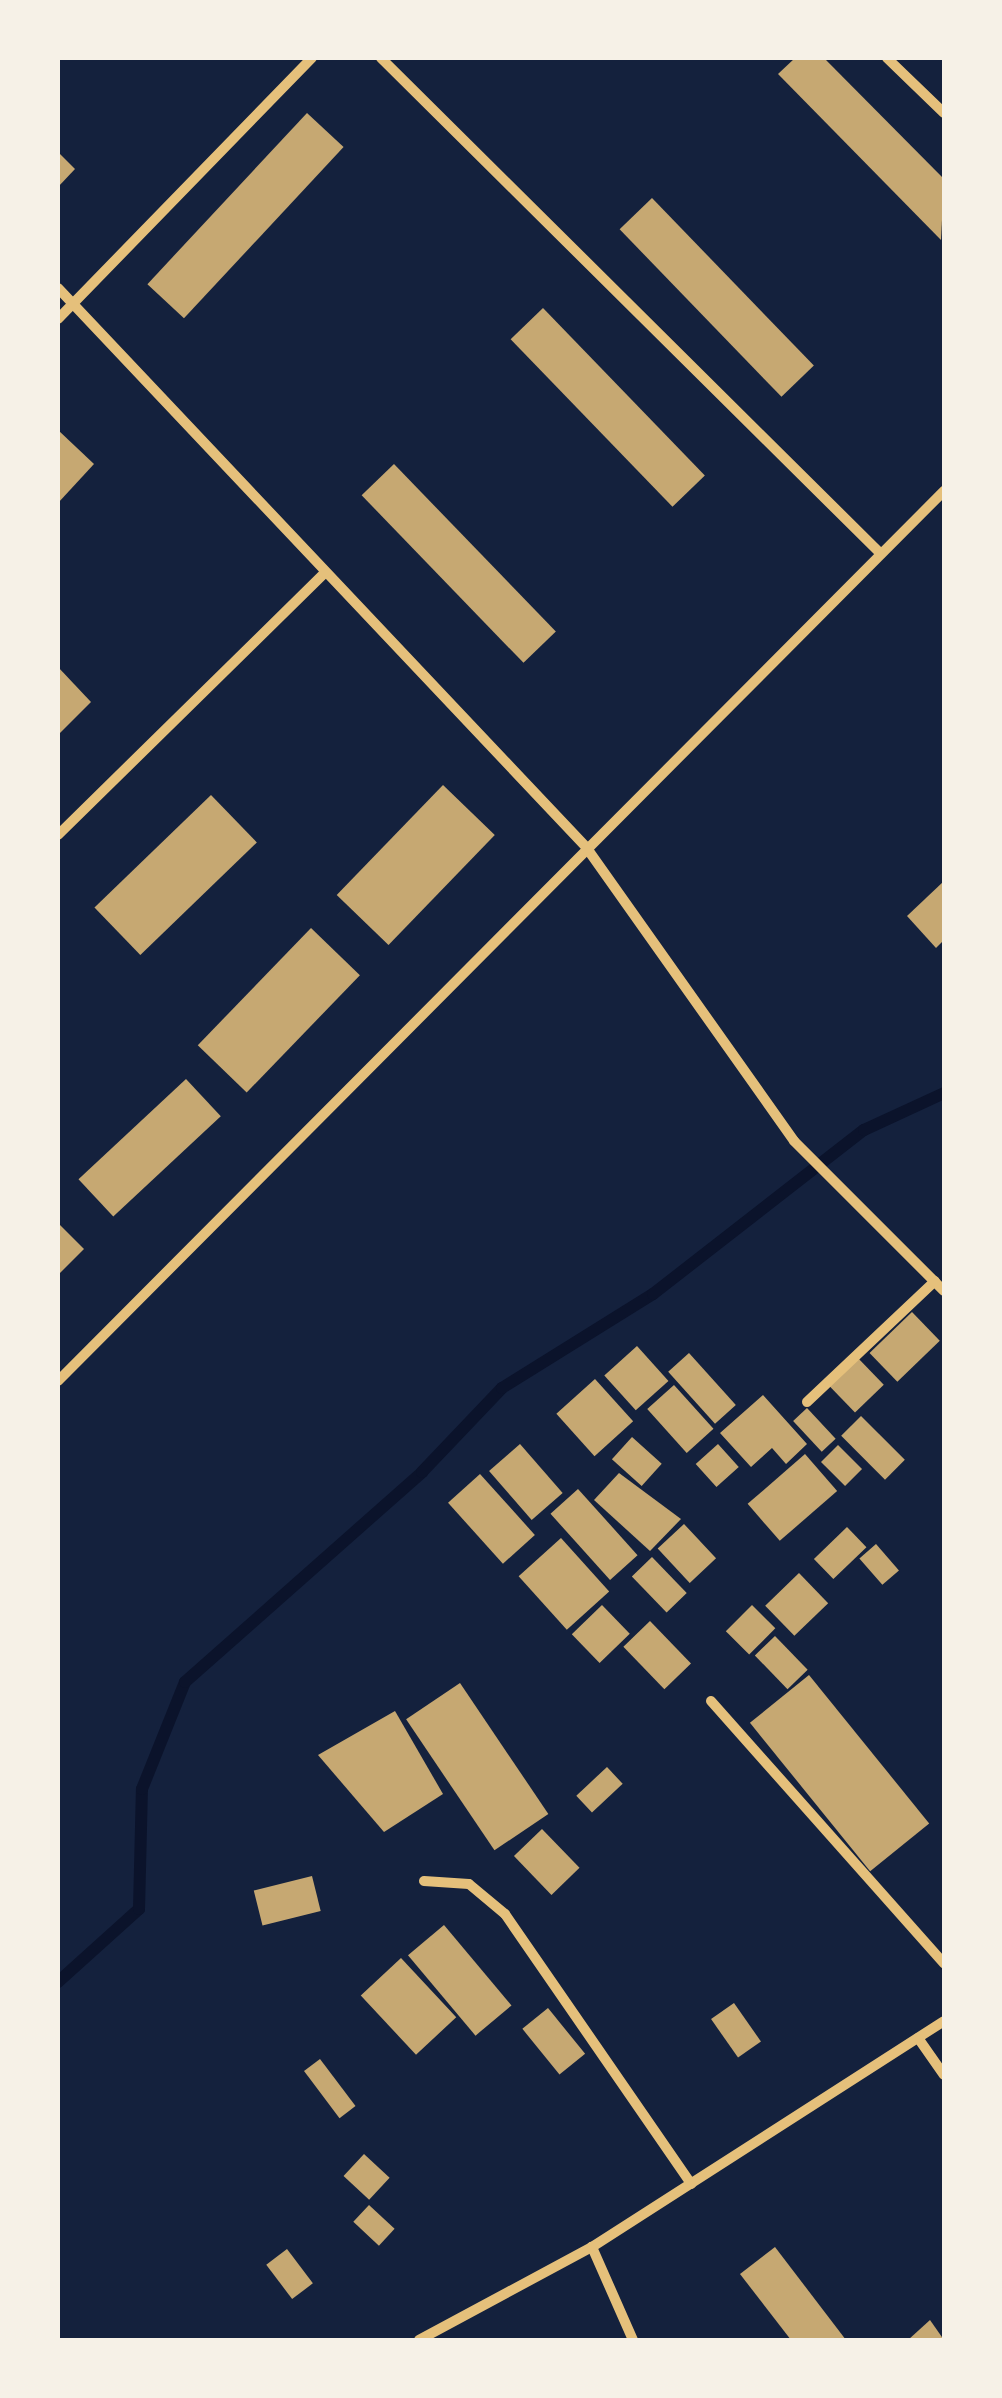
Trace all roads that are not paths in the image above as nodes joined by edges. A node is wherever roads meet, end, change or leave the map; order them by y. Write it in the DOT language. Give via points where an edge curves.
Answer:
graph roads {
  1 [pos="312,58"];
  2 [pos="380,58"];
  3 [pos="887,58"];
  4 [pos="944,113"];
  5 [pos="58,288"];
  6 [pos="72,303"];
  7 [pos="58,319"];
  8 [pos="944,491"];
  9 [pos="881,554"];
  10 [pos="326,572"];
  11 [pos="58,835"];
  12 [pos="586,847"];
  13 [pos="935,1281"];
  14 [pos="944,1290"];
  15 [pos="58,1381"];
  16 [pos="807,1402"];
  17 [pos="711,1702"];
  18 [pos="424,1881"];
  19 [pos="944,1963"];
  20 [pos="944,2021"];
  21 [pos="918,2038"];
  22 [pos="944,2075"];
  23 [pos="691,2184"];
  24 [pos="592,2247"];
  25 [pos="419,2340"];
  26 [pos="633,2340"];
  1 -- 6 [label="street"];
  2 -- 9 [label="street"];
  3 -- 4 [label="street"];
  5 -- 6 [label="street"];
  6 -- 7 [label="street"];
  6 -- 10 [label="street"];
  8 -- 9 [label="street"];
  9 -- 12 [label="street"];
  10 -- 11 [label="street"];
  10 -- 12 [label="street"];
  12 -- 13 [label="street" via="794,1141"];
  12 -- 15 [label="street"];
  13 -- 14 [label="street"];
  13 -- 16 [label="street"];
  17 -- 19 [label="street"];
  18 -- 23 [label="street" via="469,1884 504,1914"];
  20 -- 21 [label="street"];
  21 -- 22 [label="street"];
  21 -- 23 [label="street"];
  23 -- 24 [label="street"];
  24 -- 25 [label="street"];
  24 -- 26 [label="street"];
}
